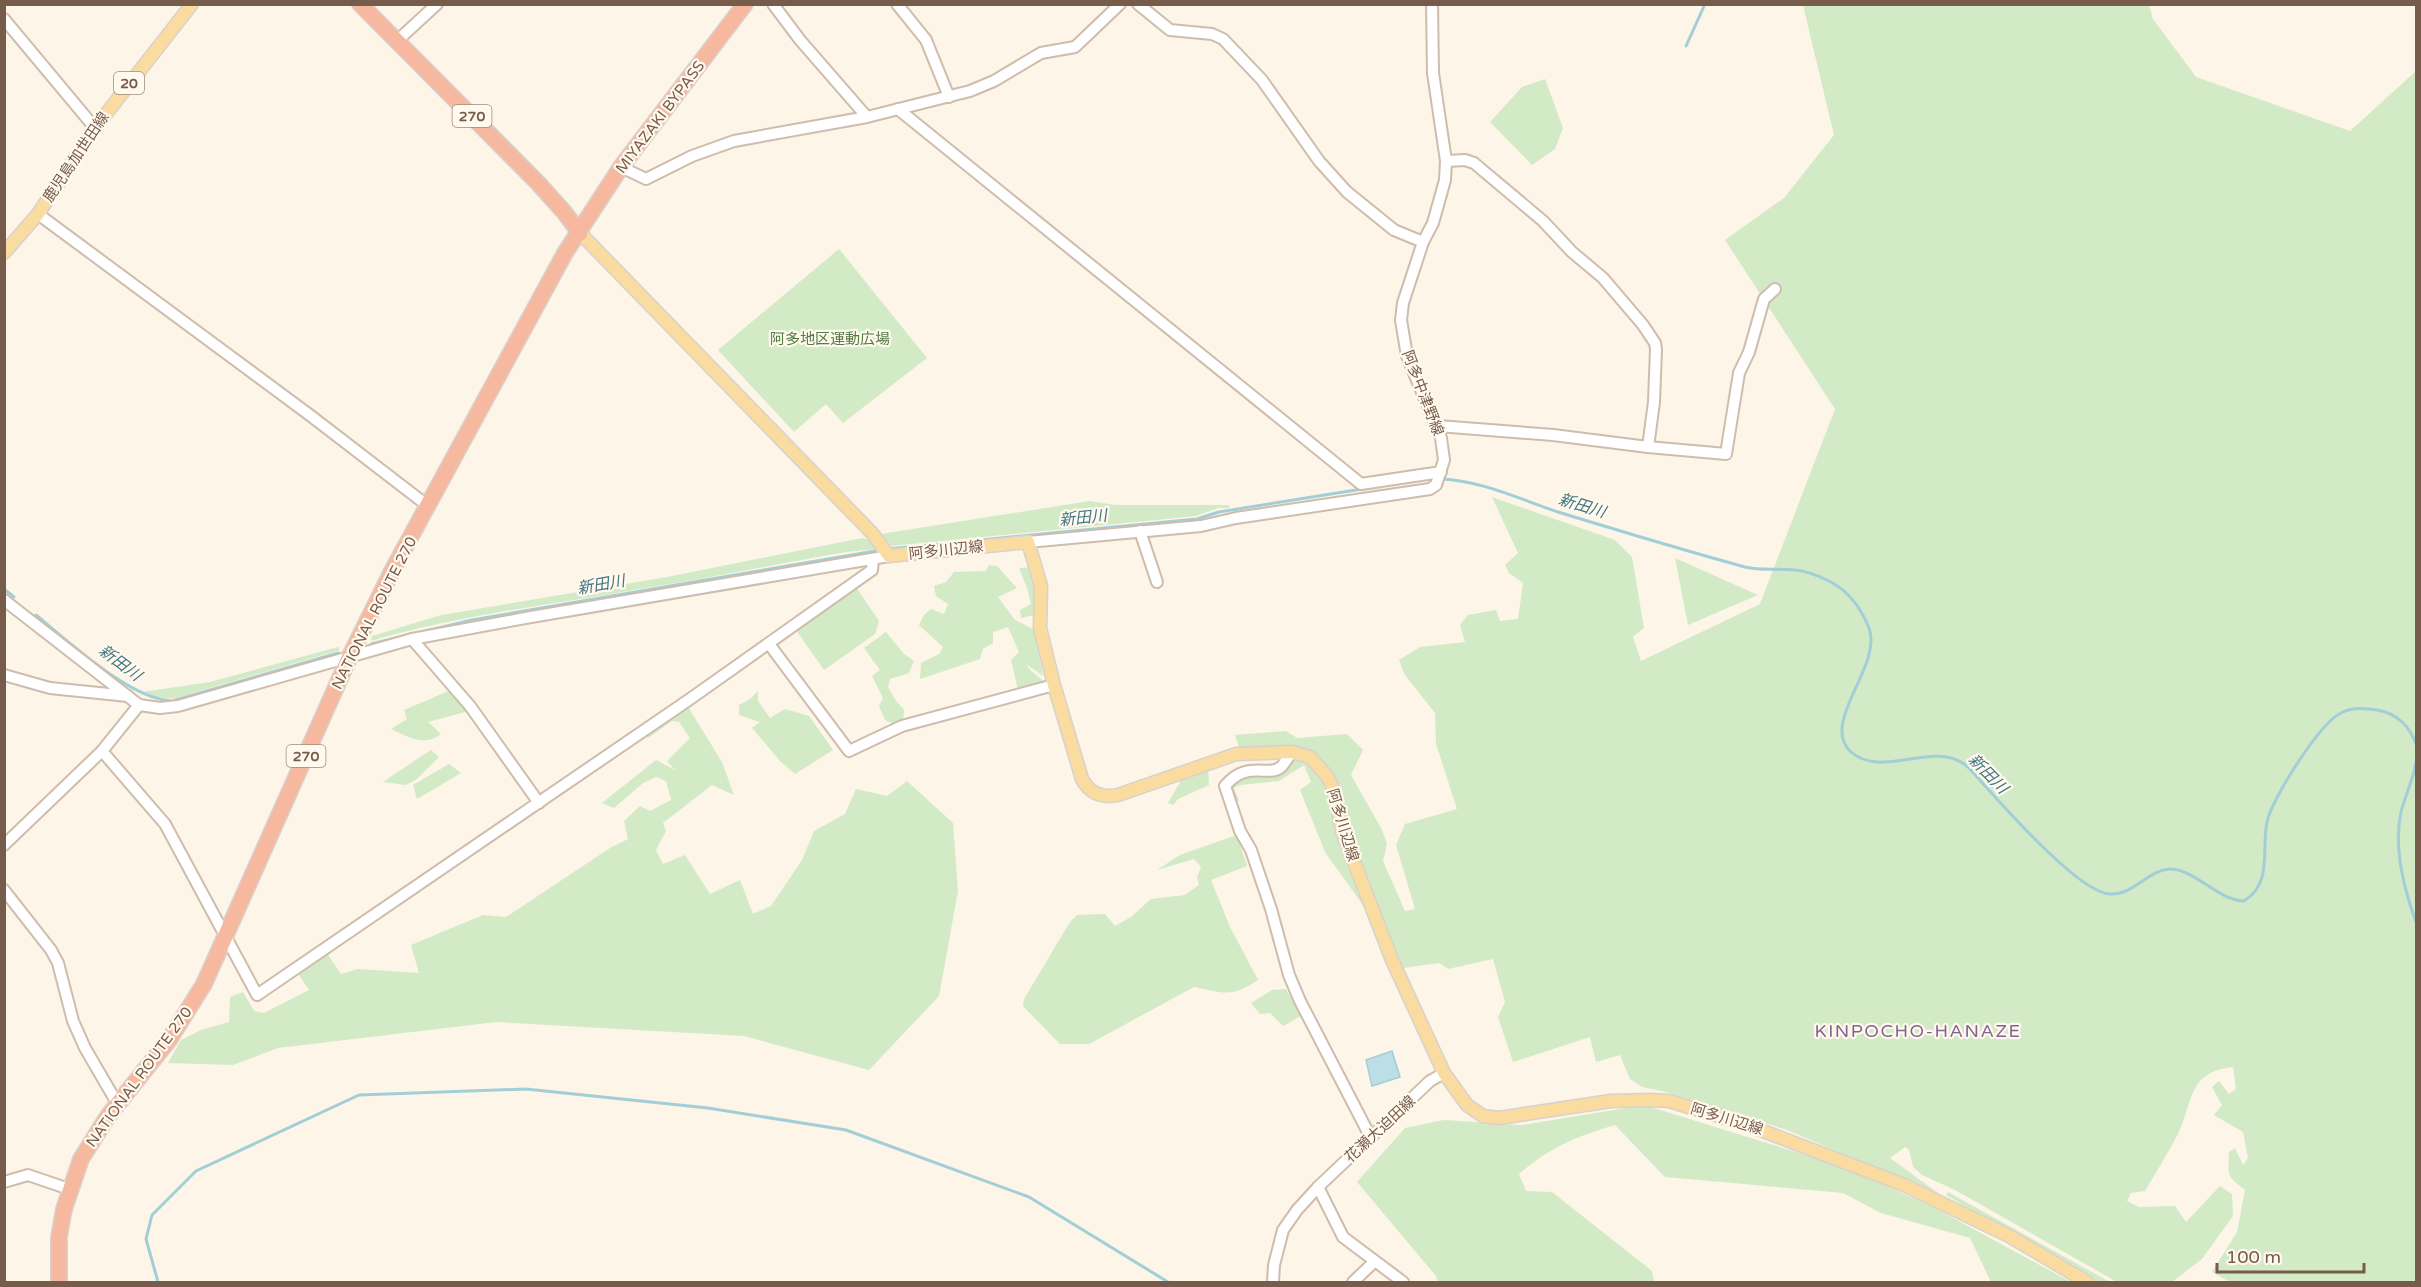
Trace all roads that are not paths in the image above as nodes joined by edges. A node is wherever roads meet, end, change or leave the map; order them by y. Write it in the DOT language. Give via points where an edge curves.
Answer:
graph roads {
  1 [pos="192,4"];
  2 [pos="360,4"];
  3 [pos="437,4"];
  4 [pos="745,4"];
  5 [pos="773,4"];
  6 [pos="897,4"];
  7 [pos="1119,4"];
  8 [pos="1138,4"];
  9 [pos="1432,4"];
  10 [pos="4,19"];
  11 [pos="398,40"];
  12 [pos="950,97"];
  13 [pos="898,109"];
  14 [pos="867,117"];
  15 [pos="95,128"];
  16 [pos="1446,161"];
  17 [pos="621,167"];
  18 [pos="38,214"];
  19 [pos="580,233"];
  20 [pos="1423,242"];
  21 [pos="4,253"];
  22 [pos="1775,289"];
  23 [pos="1438,426"];
  24 [pos="1648,447"];
  25 [pos="1439,477"];
  26 [pos="428,507"];
  27 [pos="1140,531"];
  28 [pos="1028,542"];
  29 [pos="887,552"];
  30 [pos="873,559"];
  31 [pos="1158,582"];
  32 [pos="4,600"];
  33 [pos="412,639"];
  34 [pos="769,644"];
  35 [pos="349,658"];
  36 [pos="4,675"];
  37 [pos="1054,685"];
  38 [pos="128,696"];
  39 [pos="139,705"];
  40 [pos="102,751"];
  41 [pos="1292,752"];
  42 [pos="539,803"];
  43 [pos="4,845"];
  44 [pos="4,890"];
  45 [pos="225,938"];
  46 [pos="1444,1073"];
  47 [pos="117,1103"];
  48 [pos="1371,1137"];
  49 [pos="4,1182"];
  50 [pos="1318,1187"];
  51 [pos="69,1189"];
  52 [pos="1374,1262"];
  53 [pos="59,1282"];
  54 [pos="1272,1282"];
  55 [pos="1353,1282"];
  56 [pos="1403,1282"];
  57 [pos="2087,1282"];
  1 -- 15 [label="main road, 鹿児島加世田線 / 20"];
  2 -- 11 [label="highway, 270"];
  3 -- 11 [label="street"];
  4 -- 17 [label="highway, MIYAZAKI BYPASS / 270"];
  5 -- 14 [label="street"];
  6 -- 12 [label="street" via="927,40"];
  7 -- 12 [label="street" via="1075,47 1041,53 993,81"];
  8 -- 20 [label="street" via="1170,30 1212,34 1223,39 1262,80 1319,161 1347,192 1394,230"];
  9 -- 16 [label="street, 阿多中津野線" via="1433,73"];
  10 -- 15 [label="street"];
  11 -- 19 [label="highway, 270" via="544,190"];
  12 -- 13 [label="street"];
  13 -- 14 [label="street"];
  13 -- 25 [label="street" via="1361,484"];
  14 -- 17 [label="street" via="734,141 646,179"];
  15 -- 18 [label="main road, 鹿児島加世田線 / 20"];
  16 -- 20 [label="street, 阿多中津野線" via="1439,205"];
  16 -- 24 [label="street" via="1474,163 1603,278 1643,326 1656,349"];
  17 -- 19 [label="highway, MIYAZAKI BYPASS / 270"];
  18 -- 21 [label="main road, 鹿児島加世田線 / 20"];
  18 -- 26 [label="street"];
  19 -- 26 [label="highway, NATIONAL ROUTE 270 / 270" via="554,271"];
  19 -- 29 [label="main road"];
  20 -- 23 [label="street, 阿多中津野線" via="1403,303 1401,333"];
  22 -- 24 [label="street" via="1764,299 1739,373 1726,454"];
  23 -- 24 [label="street"];
  23 -- 25 [label="street, 阿多中津野線" via="1443,460"];
  25 -- 27 [label="street" via="1430,489 1201,526"];
  26 -- 35 [label="highway, NATIONAL ROUTE 270 / 270"];
  27 -- 28 [label="street"];
  27 -- 31 [label="street"];
  28 -- 29 [label="main road, 阿多川辺線"];
  28 -- 37 [label="main road, 阿多川辺線" via="1041,586 1040,628"];
  29 -- 30 [label="street"];
  30 -- 33 [label="street"];
  30 -- 34 [label="street" via="872,570"];
  32 -- 38 [label="street"];
  33 -- 35 [label="street"];
  33 -- 42 [label="street" via="470,706"];
  34 -- 37 [label="street" via="849,751 902,726"];
  34 -- 42 [label="street"];
  35 -- 39 [label="street" via="177,706"];
  35 -- 45 [label="highway, NATIONAL ROUTE 270 / 270"];
  36 -- 38 [label="street" via="50,688"];
  37 -- 41 [label="main road, 阿多川辺線" via="1082,779 1097,795 1119,795 1236,754"];
  38 -- 39 [label="street"];
  39 -- 40 [label="street"];
  40 -- 43 [label="street"];
  40 -- 45 [label="street" via="165,824"];
  41 -- 46 [label="main road, 阿多川辺線" via="1310,757 1328,777 1342,831 1392,960"];
  41 -- 48 [label="street" via="1280,768 1242,772 1225,786 1271,909 1289,975"];
  42 -- 45 [label="street" via="257,995"];
  44 -- 47 [label="street" via="58,963 85,1048"];
  45 -- 47 [label="highway, NATIONAL ROUTE 270 / 270" via="194,1003"];
  46 -- 48 [label="street, 花瀬大迫田線" via="1430,1081"];
  46 -- 57 [label="main road, 阿多川辺線" via="1467,1106 1483,1116 1499,1118 1611,1101 1650,1100 1669,1101 1745,1124 1914,1190 2009,1236"];
  47 -- 51 [label="highway, NATIONAL ROUTE 270 / 270" via="91,1140"];
  48 -- 50 [label="street, 花瀬大迫田線"];
  49 -- 51 [label="street" via="28,1175"];
  50 -- 52 [label="street" via="1343,1237"];
  50 -- 54 [label="street, 花瀬大迫田線" via="1283,1230"];
  51 -- 53 [label="highway, NATIONAL ROUTE 270 / 270" via="59,1237"];
  52 -- 55 [label="street"];
  52 -- 56 [label="street"];
}
